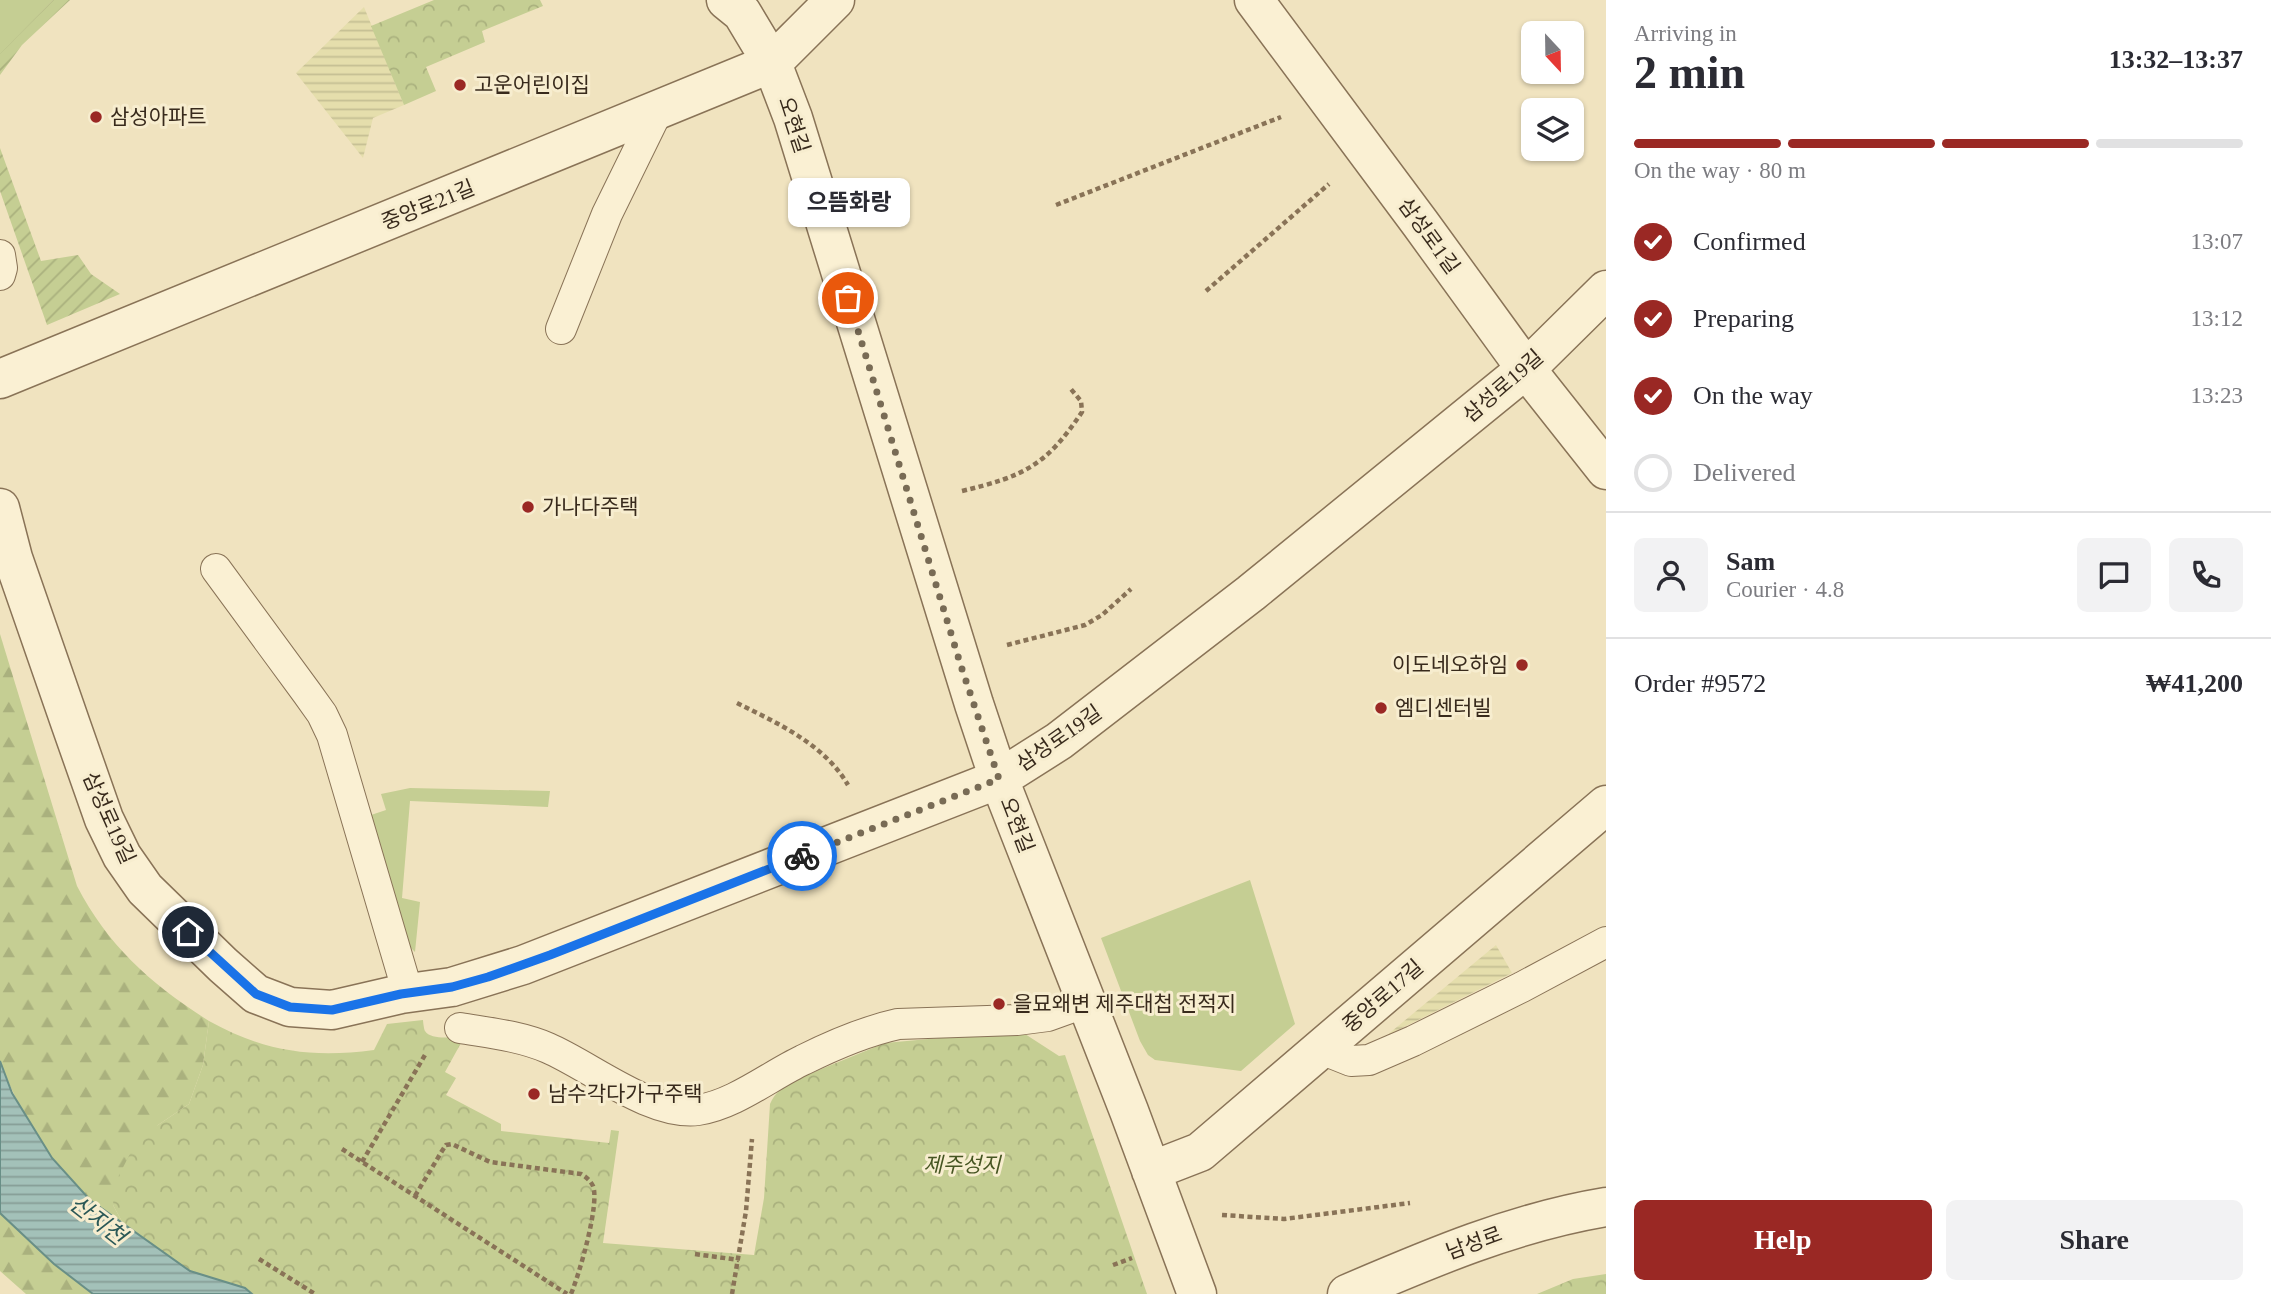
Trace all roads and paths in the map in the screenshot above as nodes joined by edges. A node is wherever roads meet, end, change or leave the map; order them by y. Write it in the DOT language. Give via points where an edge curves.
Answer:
graph roads {
  1 [pos="726,0"];
  2 [pos="835,0"];
  3 [pos="1254,0"];
  4 [pos="772,63"];
  5 [pos="1327,99"];
  6 [pos="657,112"];
  7 [pos="1367,152"];
  8 [pos="1056,205"];
  9 [pos="0,255"];
  10 [pos="0,275"];
  11 [pos="1606,290"];
  12 [pos="1206,291"];
  13 [pos="561,329"];
  14 [pos="1526,369"];
  15 [pos="0,379"];
  16 [pos="1070,388"];
  17 [pos="1606,470"];
  18 [pos="910,504"];
  19 [pos="0,508"];
  20 [pos="216,569"];
  21 [pos="1131,589"];
  22 [pos="958,657"];
  23 [pos="737,703"];
  24 [pos="999,779"];
  25 [pos="1606,805"];
  26 [pos="872,829"];
  27 [pos="1606,942"];
  28 [pos="408,993"];
  29 [pos="1087,1002"];
  30 [pos="460,1028"];
  31 [pos="1321,1049"];
  32 [pos="425,1055"];
  33 [pos="753,1126"];
  34 [pos="342,1149"];
  35 [pos="362,1162"];
  36 [pos="1151,1171"];
  37 [pos="415,1196"];
  38 [pos="1410,1203"];
  39 [pos="1606,1207"];
  40 [pos="1220,1215"];
  41 [pos="695,1254"];
  42 [pos="259,1259"];
  43 [pos="738,1260"];
  44 [pos="315,1294"];
  45 [pos="569,1294"];
  46 [pos="732,1294"];
  47 [pos="1197,1294"];
  48 [pos="1347,1294"];
  1 -- 4 [label="street, 오현길" via="742,13"];
  2 -- 4 [label="street, 중앙로21길"];
  3 -- 5 [label="street, 삼성로1길"];
  4 -- 6 [label="street, 중앙로21길"];
  4 -- 18 [label="street, 오현길" via="793,118"];
  5 -- 7 [label="street, 삼성로1길"];
  5 -- 8 [label="path"];
  6 -- 13 [label="lane" via="607,214"];
  6 -- 15 [label="street, 중앙로21길"];
  7 -- 12 [label="path"];
  7 -- 14 [label="street, 삼성로1길"];
  9 -- 10 [label="lane"];
  11 -- 14 [label="street, 삼성로19길"];
  14 -- 17 [label="street, 삼성로1길"];
  14 -- 24 [label="street, 삼성로19길" via="1251,593 1059,741"];
  16 -- 18 [label="path" via="1081,401 1082,412 1037,464 1012,478"];
  18 -- 22 [label="street, 오현길"];
  19 -- 28 [label="street, 삼성로19길" via="12,558 104,819 145,889 256,994 290,1007 332,1010"];
  20 -- 28 [label="lane" via="307,692 332,735"];
  21 -- 22 [label="path" via="1085,625"];
  22 -- 24 [label="street, 오현길"];
  23 -- 26 [label="path" via="794,733 830,761"];
  24 -- 26 [label="street, 삼성로19길"];
  24 -- 29 [label="street, 오현길"];
  25 -- 31 [label="street, 중앙로17길"];
  26 -- 28 [label="street, 삼성로19길" via="523,965 452,987"];
  27 -- 31 [label="lane" via="1522,988 1369,1060 1351,1061"];
  29 -- 30 [label="lane" via="1048,1016 1017,1020 881,1028 804,1059 700,1110 666,1108 521,1038"];
  29 -- 36 [label="street, 오현길"];
  31 -- 36 [label="street, 중앙로17길" via="1200,1152"];
  32 -- 35 [label="path"];
  33 -- 43 [label="path"];
  34 -- 35 [label="path"];
  35 -- 37 [label="path"];
  36 -- 47 [label="street, 오현길"];
  37 -- 45 [label="path"];
  37 -- 45 [label="path" via="446,1145 452,1144 490,1162 581,1174 594,1188 594,1199 582,1264"];
  38 -- 40 [label="path" via="1284,1219"];
  39 -- 48 [label="street, 남성로" via="1497,1234"];
  41 -- 43 [label="path"];
  42 -- 44 [label="path"];
  43 -- 46 [label="path"];
}
